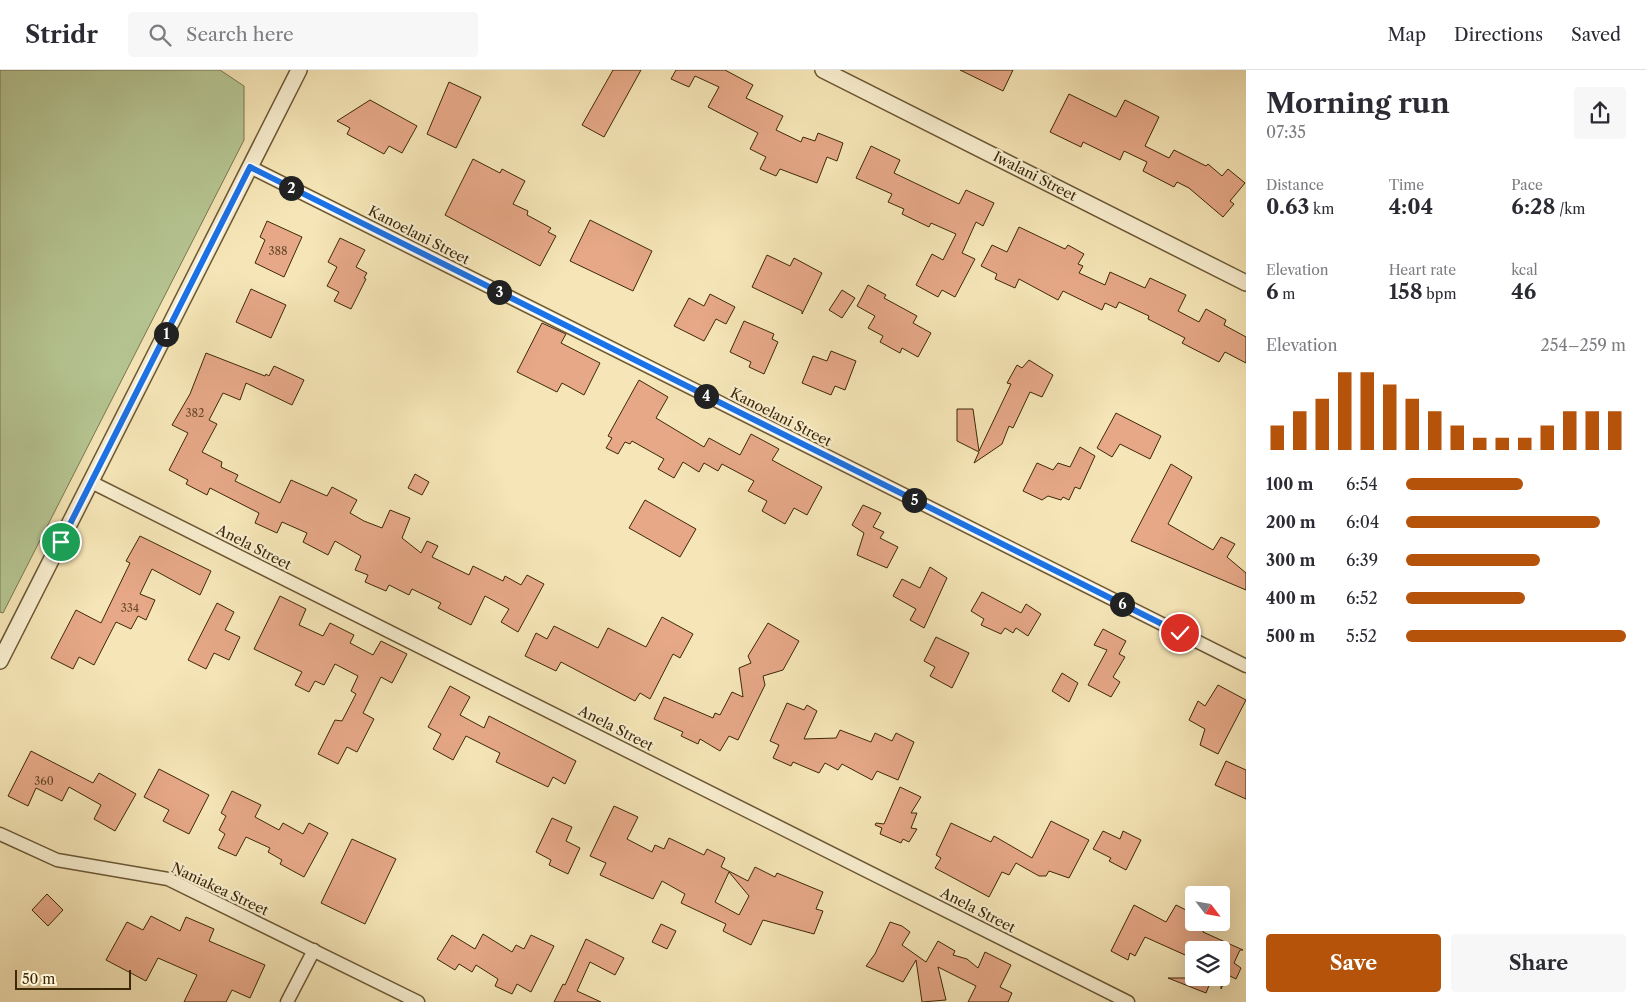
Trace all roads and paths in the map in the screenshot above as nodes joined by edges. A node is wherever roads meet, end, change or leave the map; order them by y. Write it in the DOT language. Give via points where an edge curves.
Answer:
graph roads {
  1 [pos="299,70"];
  2 [pos="823,70"];
  3 [pos="250,167"];
  4 [pos="1246,283"];
  5 [pos="91,482"];
  6 [pos="0,661"];
  7 [pos="1246,666"];
  8 [pos="0,834"];
  9 [pos="314,950"];
  10 [pos="287,1002"];
  11 [pos="418,1002"];
  12 [pos="1128,1002"];
  1 -- 3 [label="street"];
  2 -- 4 [label="street, Iwalani Street"];
  3 -- 5 [label="street"];
  3 -- 7 [label="street, Kanoelani Street"];
  5 -- 6 [label="street"];
  5 -- 12 [label="street, Anela Street"];
  8 -- 9 [label="street, Naniakea Street" via="57,860 168,879"];
  9 -- 10 [label="street"];
  9 -- 11 [label="street, Naniakea Street"];
}
